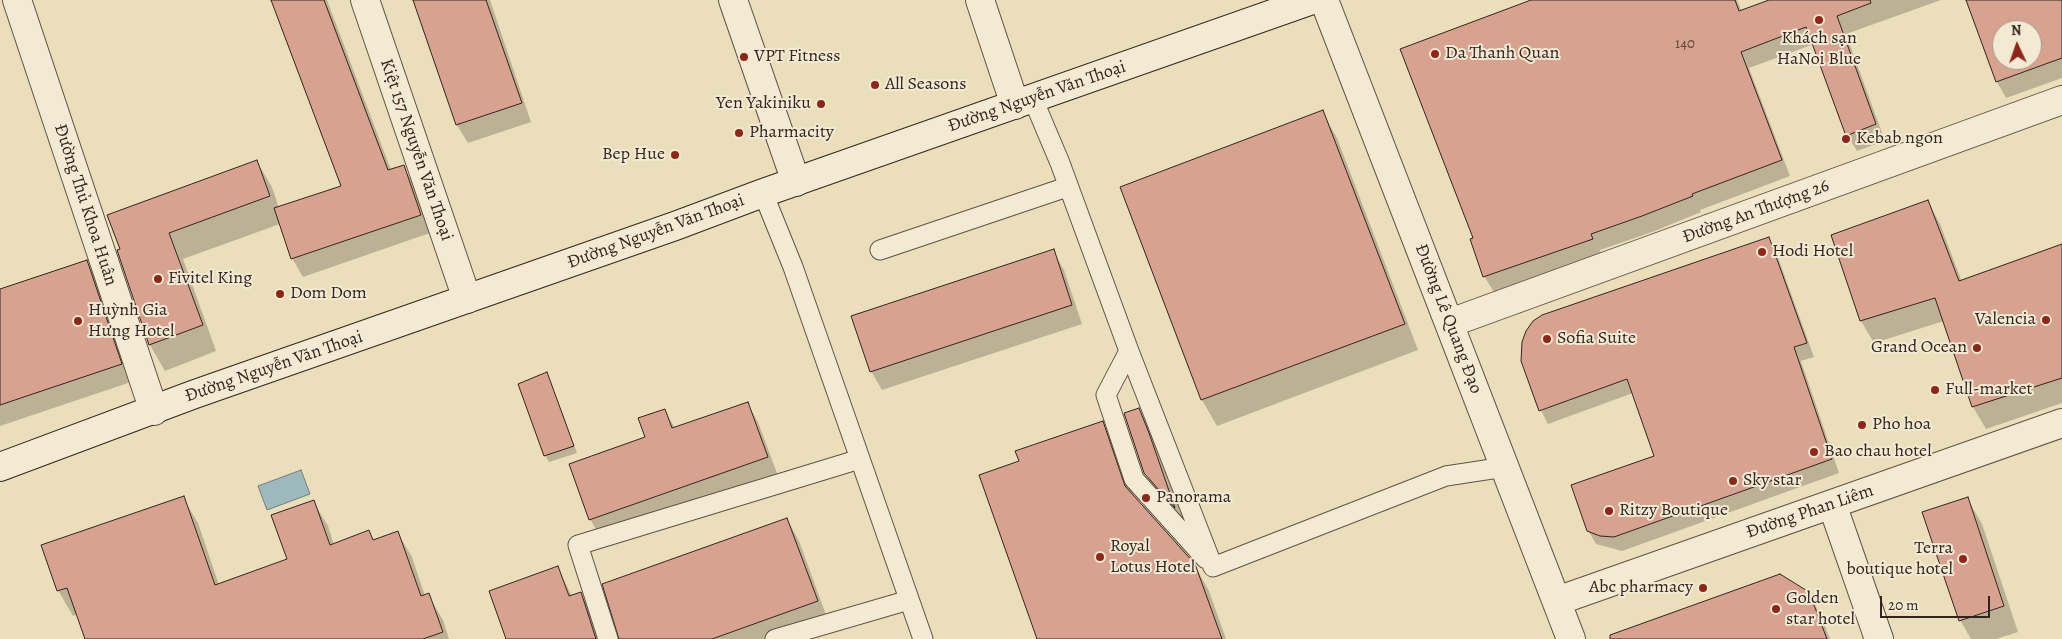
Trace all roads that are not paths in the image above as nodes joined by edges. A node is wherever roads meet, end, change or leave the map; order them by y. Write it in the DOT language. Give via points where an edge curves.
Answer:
graph roads {
  1 [pos="17,0"];
  2 [pos="365,0"];
  3 [pos="734,0"];
  4 [pos="980,0"];
  5 [pos="1312,0"];
  6 [pos="1324,0"];
  7 [pos="2062,100"];
  8 [pos="1024,102"];
  9 [pos="796,182"];
  10 [pos="1067,187"];
  11 [pos="763,193"];
  12 [pos="880,250"];
  13 [pos="467,299"];
  14 [pos="1450,323"];
  15 [pos="1129,351"];
  16 [pos="154,411"];
  17 [pos="2062,423"];
  18 [pos="860,459"];
  19 [pos="0,467"];
  20 [pos="1505,467"];
  21 [pos="1832,504"];
  22 [pos="1213,567"];
  23 [pos="909,600"];
  24 [pos="1557,600"];
  25 [pos="608,639"];
  26 [pos="775,639"];
  27 [pos="922,639"];
  28 [pos="1571,639"];
  29 [pos="1879,639"];
  1 -- 16 [label="street, Đường Thủ Khoa Huân"];
  2 -- 13 [label="street, Kiệt 157 Nguyễn Văn Thoại"];
  3 -- 9 [label="street"];
  4 -- 8 [label="street"];
  5 -- 8 [label="street, Đường Nguyễn Văn Thoại"];
  6 -- 14 [label="street, Đường Lê Quang Đạo"];
  7 -- 14 [label="street, Đường An Thượng 26"];
  8 -- 9 [label="street, Đường Nguyễn Văn Thoại"];
  8 -- 10 [label="lane" via="1060,163"];
  9 -- 11 [label="street, Đường Nguyễn Văn Thoại"];
  10 -- 12 [label="lane"];
  10 -- 15 [label="lane"];
  11 -- 13 [label="street, Đường Nguyễn Văn Thoại"];
  11 -- 18 [label="lane"];
  13 -- 16 [label="street, Đường Nguyễn Văn Thoại"];
  14 -- 20 [label="street, Đường Lê Quang Đạo"];
  15 -- 22 [label="lane"];
  15 -- 22 [label="lane" via="1106,395 1134,479"];
  16 -- 19 [label="street, Đường Nguyễn Văn Thoại"];
  17 -- 21 [label="street, Đường Phan Liêm"];
  18 -- 23 [label="lane"];
  18 -- 25 [label="lane" via="578,545"];
  20 -- 22 [label="lane" via="1446,476"];
  20 -- 24 [label="street, Đường Lê Quang Đạo"];
  21 -- 24 [label="street, Đường Phan Liêm"];
  21 -- 29 [label="street"];
  23 -- 26 [label="lane"];
  23 -- 27 [label="lane"];
  24 -- 28 [label="street, Đường Lê Quang Đạo"];
}
